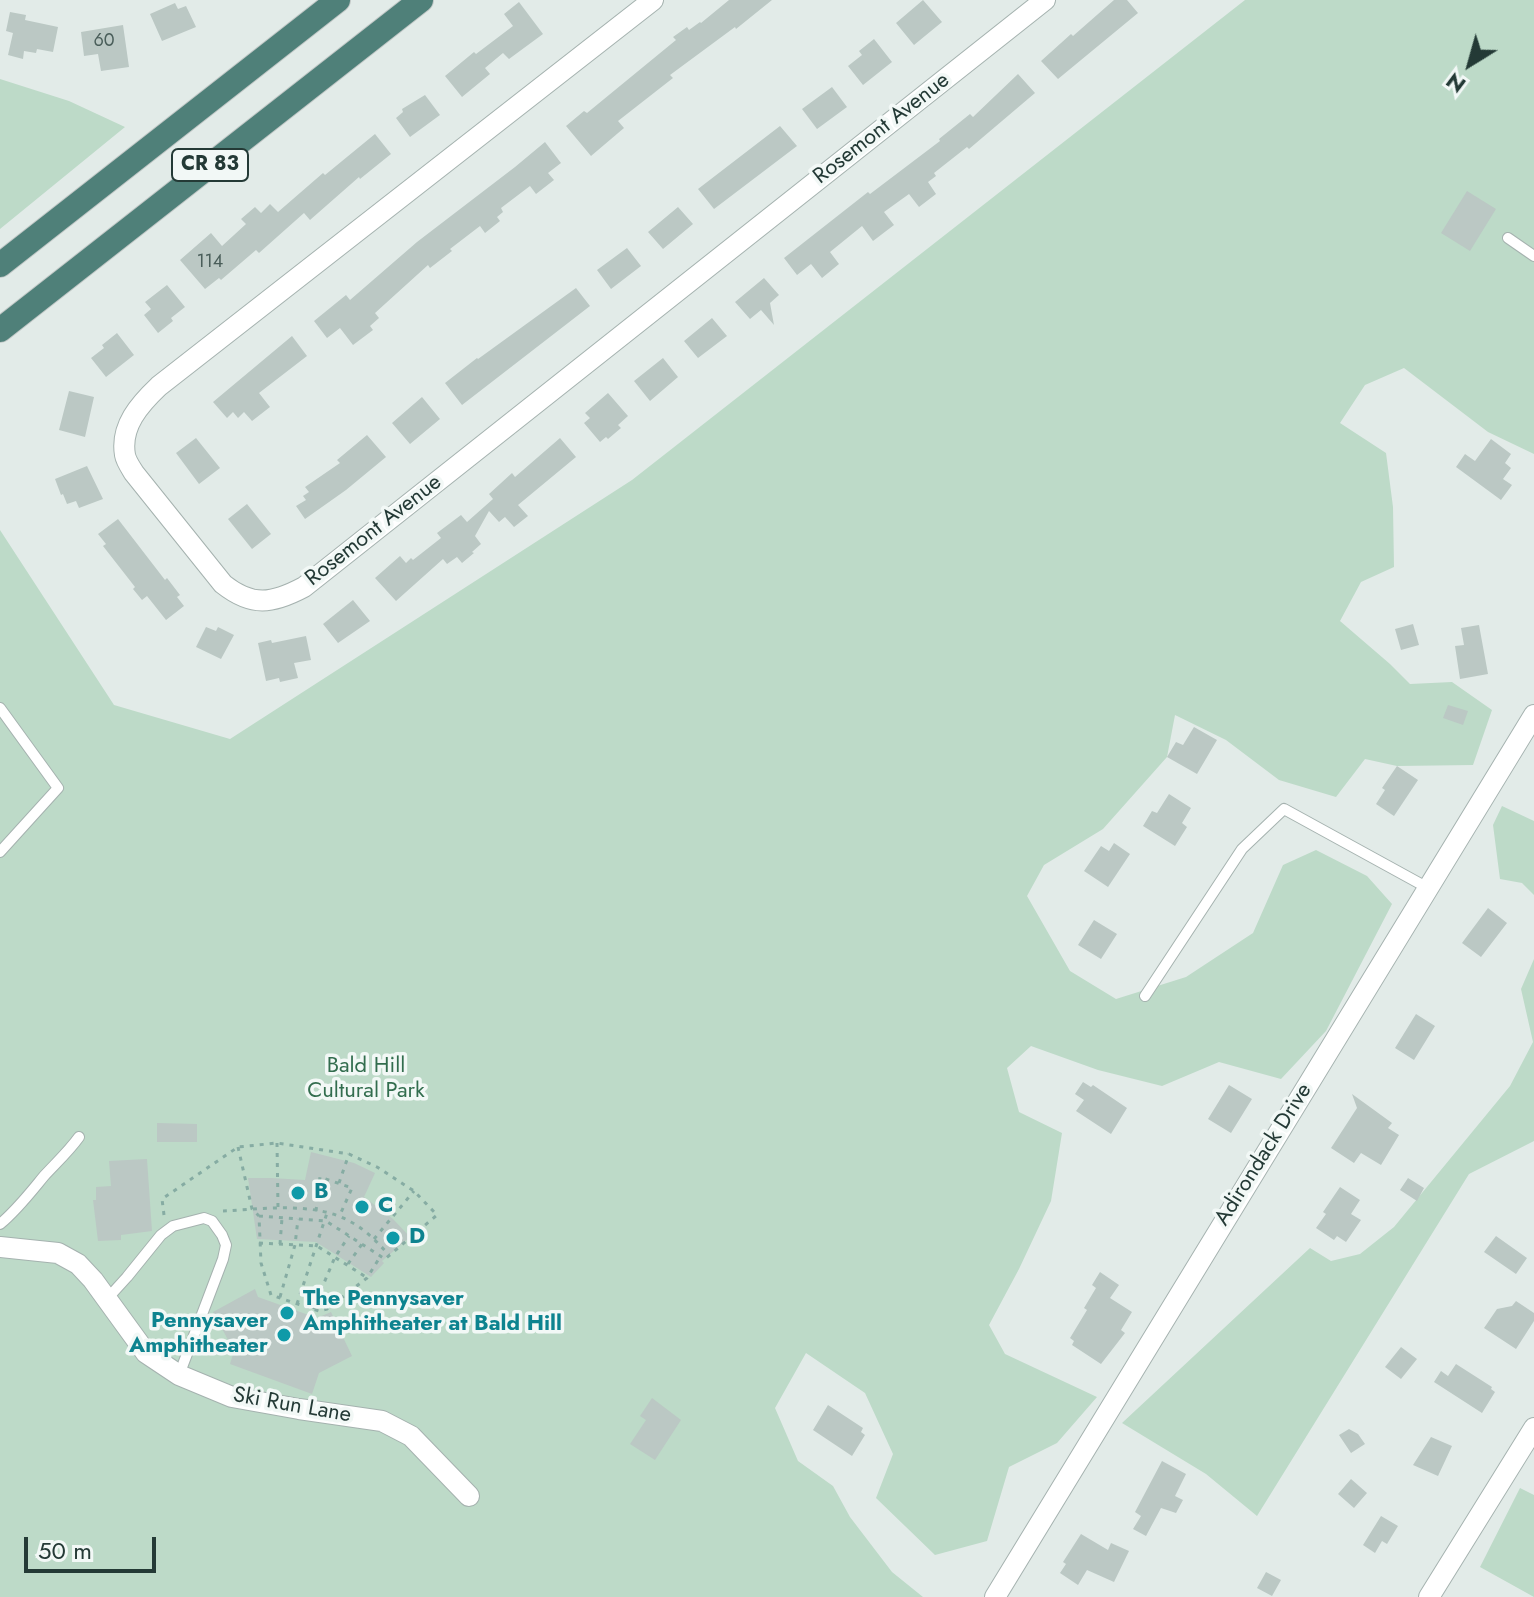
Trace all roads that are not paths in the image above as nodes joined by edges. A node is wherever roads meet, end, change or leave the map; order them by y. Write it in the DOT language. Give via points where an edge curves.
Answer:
graph roads {
  1 [pos="338,0"];
  2 [pos="421,0"];
  3 [pos="653,0"];
  4 [pos="1045,0"];
  5 [pos="264,122"];
  6 [pos="113,176"];
  7 [pos="1508,238"];
  8 [pos="0,245"];
  9 [pos="1534,256"];
  10 [pos="0,265"];
  11 [pos="0,330"];
  12 [pos="0,351"];
  13 [pos="0,708"];
  14 [pos="1534,715"];
  15 [pos="0,852"];
  16 [pos="1428,888"];
  17 [pos="1145,996"];
  18 [pos="79,1137"];
  19 [pos="0,1224"];
  20 [pos="0,1247"];
  21 [pos="107,1299"];
  22 [pos="179,1375"];
  23 [pos="1534,1428"];
  24 [pos="469,1496"];
  25 [pos="995,1597"];
  26 [pos="1429,1597"];
  1 -- 6 [label="highway, CR 83"];
  2 -- 5 [label="highway, CR 83"];
  3 -- 4 [label="street, Rosemont Avenue" via="159,386 130,418 125,456 134,473 237,596 277,599 304,587"];
  5 -- 11 [label="highway, CR 83"];
  5 -- 12 [label="highway" via="175,210"];
  6 -- 8 [label="highway"];
  6 -- 10 [label="highway, CR 83"];
  7 -- 9 [label="lane"];
  13 -- 15 [label="lane" via="58,788"];
  14 -- 16 [label="street, Adirondack Drive"];
  16 -- 17 [label="lane" via="1284,809 1242,849"];
  16 -- 25 [label="street, Adirondack Drive"];
  18 -- 19 [label="lane"];
  20 -- 21 [label="street, Ski Run Lane" via="58,1253 78,1264"];
  21 -- 22 [label="street, Ski Run Lane" via="146,1353"];
  21 -- 22 [label="lane" via="173,1226 212,1221 226,1245"];
  22 -- 24 [label="street, Ski Run Lane" via="232,1397 382,1421 411,1436"];
  23 -- 26 [label="street"];
}
